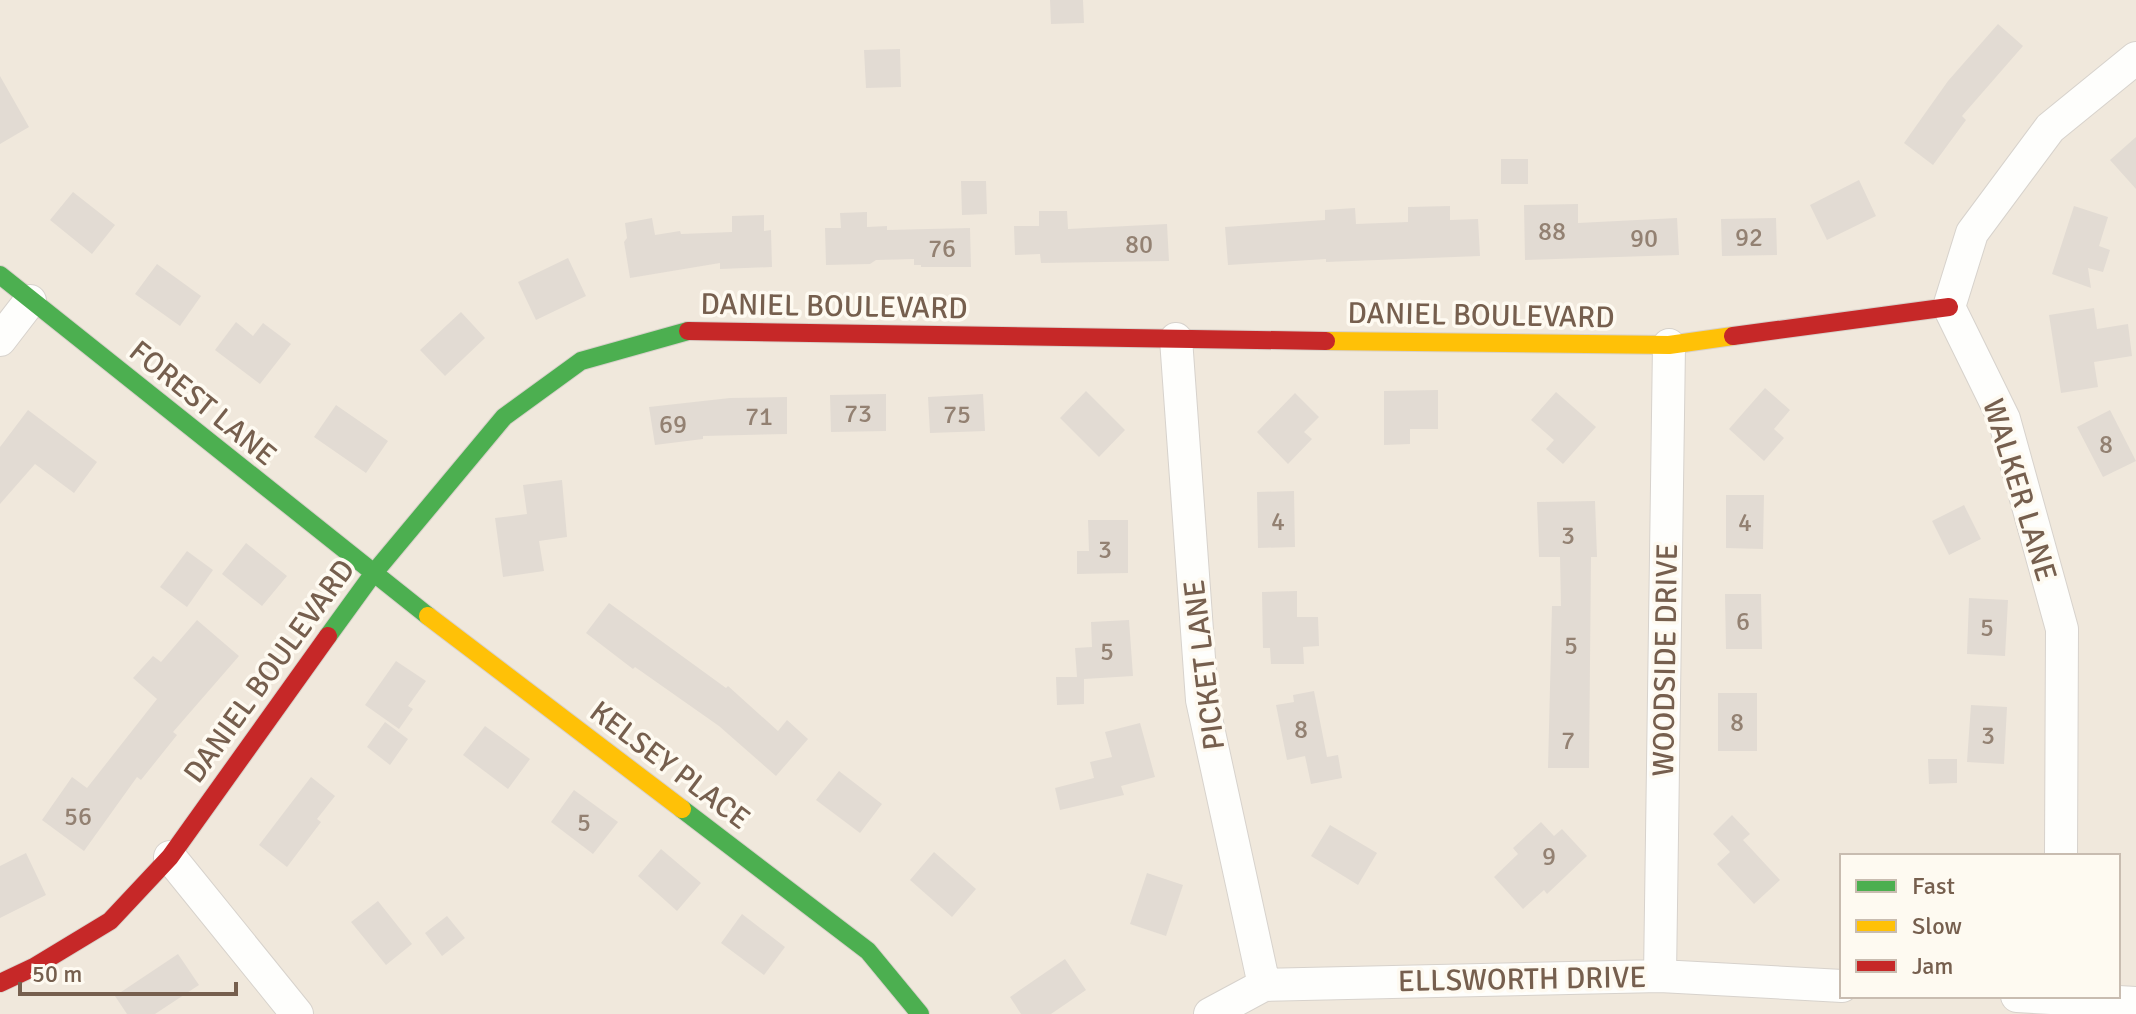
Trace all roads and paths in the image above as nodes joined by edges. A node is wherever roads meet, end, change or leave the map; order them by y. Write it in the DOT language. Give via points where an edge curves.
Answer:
graph roads {
  1 [pos="2136,58"];
  2 [pos="0,275"];
  3 [pos="30,301"];
  4 [pos="1949,307"];
  5 [pos="1176,339"];
  6 [pos="0,340"];
  7 [pos="1669,345"];
  8 [pos="373,574"];
  9 [pos="2061,854"];
  10 [pos="170,857"];
  11 [pos="1660,976"];
  12 [pos="0,983"];
  13 [pos="1264,985"];
  14 [pos="1840,986"];
  15 [pos="2068,998"];
  16 [pos="2136,1003"];
  17 [pos="297,1014"];
  18 [pos="920,1014"];
  19 [pos="1210,1014"];
  1 -- 4 [label="street" via="2050,128 1972,233"];
  2 -- 3 [label="street, FOREST LANE"];
  3 -- 6 [label="street"];
  3 -- 8 [label="street, FOREST LANE"];
  4 -- 7 [label="street, DANIEL BOULEVARD"];
  4 -- 9 [label="street, WALKER LANE" via="2004,419 2062,629"];
  5 -- 7 [label="street, DANIEL BOULEVARD"];
  5 -- 8 [label="street, DANIEL BOULEVARD" via="690,330 581,361 504,417"];
  5 -- 13 [label="street, PICKET LANE" via="1202,700"];
  7 -- 11 [label="street, WOODSIDE DRIVE"];
  8 -- 10 [label="street, DANIEL BOULEVARD"];
  8 -- 18 [label="street, KELSEY PLACE" via="868,951"];
  10 -- 12 [label="street, DANIEL BOULEVARD" via="110,921"];
  10 -- 17 [label="street"];
  11 -- 13 [label="street, ELLSWORTH DRIVE"];
  11 -- 14 [label="street, ELLSWORTH DRIVE"];
  13 -- 19 [label="street, ELLSWORTH DRIVE"];
  15 -- 16 [label="street"];
}
